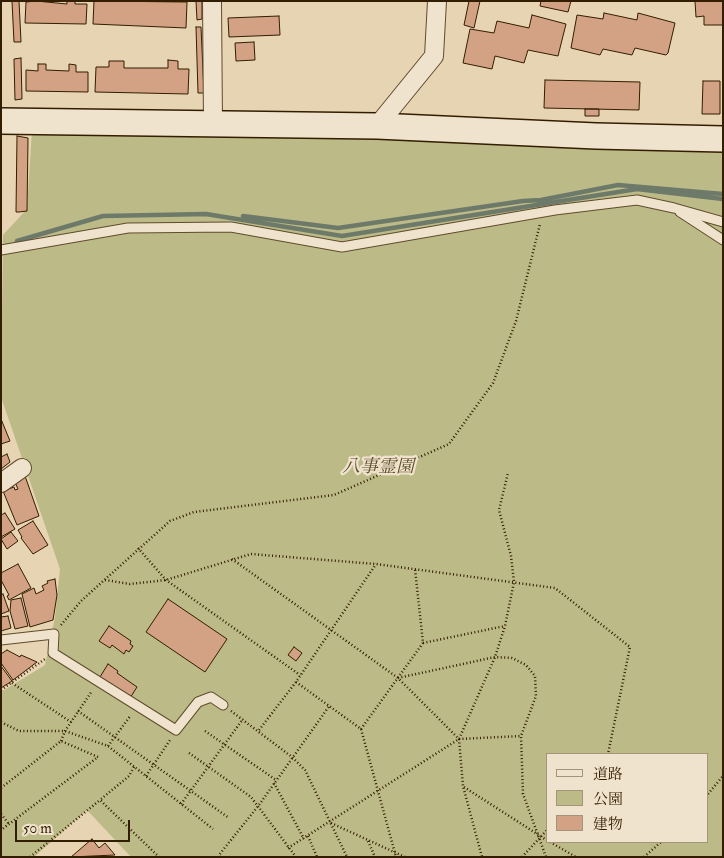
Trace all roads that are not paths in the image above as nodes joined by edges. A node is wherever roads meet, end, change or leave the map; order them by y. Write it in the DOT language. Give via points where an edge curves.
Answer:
graph roads {
  1 [pos="212,1"];
  2 [pos="437,1"];
  3 [pos="1,121"];
  4 [pos="213,123"];
  5 [pos="377,126"];
  6 [pos="723,139"];
  7 [pos="674,208"];
  8 [pos="723,222"];
  9 [pos="723,240"];
  10 [pos="1,250"];
  11 [pos="22,468"];
  12 [pos="1,483"];
  13 [pos="1,640"];
  14 [pos="222,705"];
  1 -- 4 [label="street"];
  2 -- 5 [label="street" via="434,56"];
  3 -- 4 [label="street"];
  4 -- 5 [label="street"];
  5 -- 6 [label="street"];
  7 -- 8 [label="lane"];
  7 -- 9 [label="lane"];
  7 -- 10 [label="lane" via="637,200 542,212 342,247 231,227 213,227 128,228"];
  11 -- 12 [label="street"];
  13 -- 14 [label="lane" via="54,634 53,653 176,730 198,702 211,697"];
}
